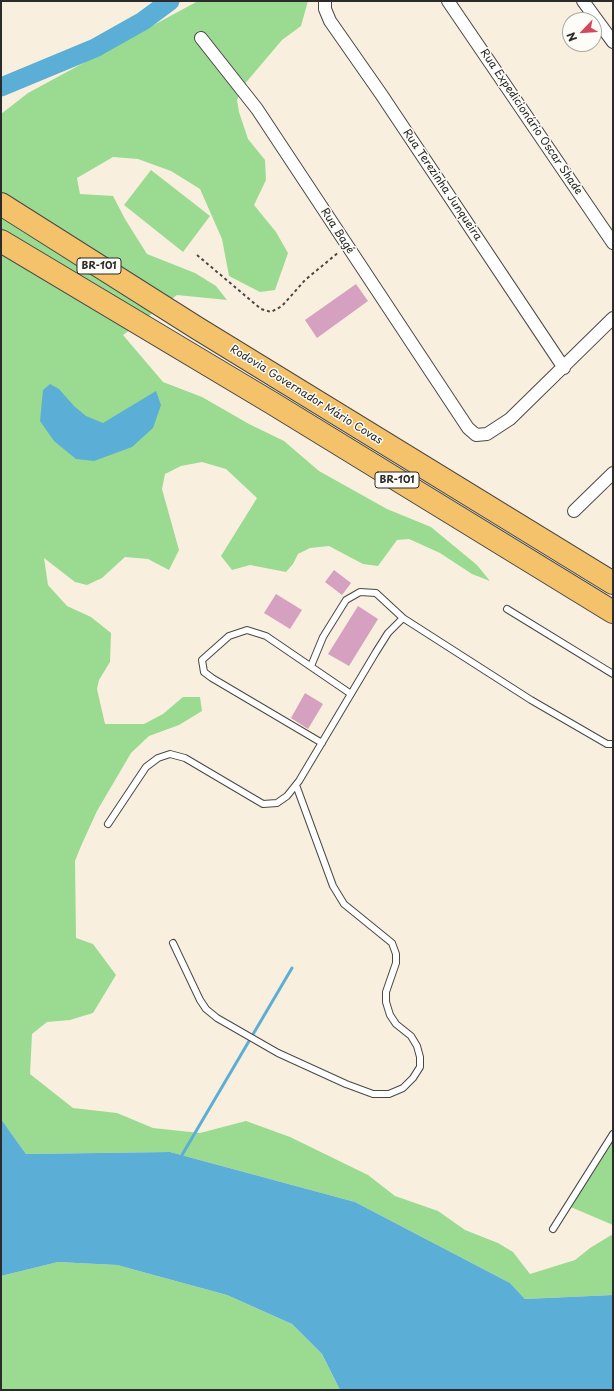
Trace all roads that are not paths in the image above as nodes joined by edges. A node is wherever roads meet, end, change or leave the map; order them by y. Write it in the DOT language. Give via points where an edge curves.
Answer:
graph roads {
  1 [pos="325,1"];
  2 [pos="448,1"];
  3 [pos="583,1"];
  4 [pos="201,38"];
  5 [pos="613,42"];
  6 [pos="1,204"];
  7 [pos="1,241"];
  8 [pos="613,243"];
  9 [pos="613,318"];
  10 [pos="564,368"];
  11 [pos="613,473"];
  12 [pos="574,511"];
  13 [pos="549,572"];
  14 [pos="613,583"];
  15 [pos="507,609"];
  16 [pos="613,612"];
  17 [pos="403,618"];
  18 [pos="613,629"];
  19 [pos="311,666"];
  20 [pos="613,674"];
  21 [pos="351,694"];
  22 [pos="322,743"];
  23 [pos="613,744"];
  24 [pos="296,785"];
  25 [pos="108,824"];
  26 [pos="173,943"];
  27 [pos="613,1134"];
  28 [pos="553,1229"];
  1 -- 10 [label="street, Rua Terezinha Junqueira" via="330,21"];
  2 -- 8 [label="street, Rua Expedicionário Oscar Shade"];
  3 -- 5 [label="street"];
  4 -- 10 [label="street, Rua Bagé" via="257,110 468,428 476,435 487,434 510,419"];
  6 -- 14 [label="highway, Rodovia Governador Mário Covas / BR-101" via="197,328"];
  7 -- 13 [label="highway, BR-101"];
  9 -- 10 [label="street"];
  11 -- 12 [label="street"];
  13 -- 16 [label="highway, BR-101"];
  13 -- 18 [label="highway" via="550,585 560,597"];
  15 -- 20 [label="lane"];
  17 -- 19 [label="lane" via="376,593 360,592 346,600 323,637"];
  17 -- 21 [label="lane" via="388,633"];
  17 -- 23 [label="lane" via="531,700 607,744"];
  19 -- 21 [label="lane"];
  19 -- 22 [label="lane" via="266,636 247,630 229,636 202,660 201,665 204,672 212,678"];
  21 -- 22 [label="lane"];
  22 -- 24 [label="lane"];
  24 -- 25 [label="lane" via="277,803 263,804 185,758 170,754 158,758 146,767"];
  24 -- 26 [label="lane" via="333,886 344,904 392,943 396,963 386,992 386,1002 396,1024 411,1036 417,1046 420,1067 413,1078 403,1088 389,1094 372,1094 306,1066 254,1039 206,1009"];
  27 -- 28 [label="lane"];
}
